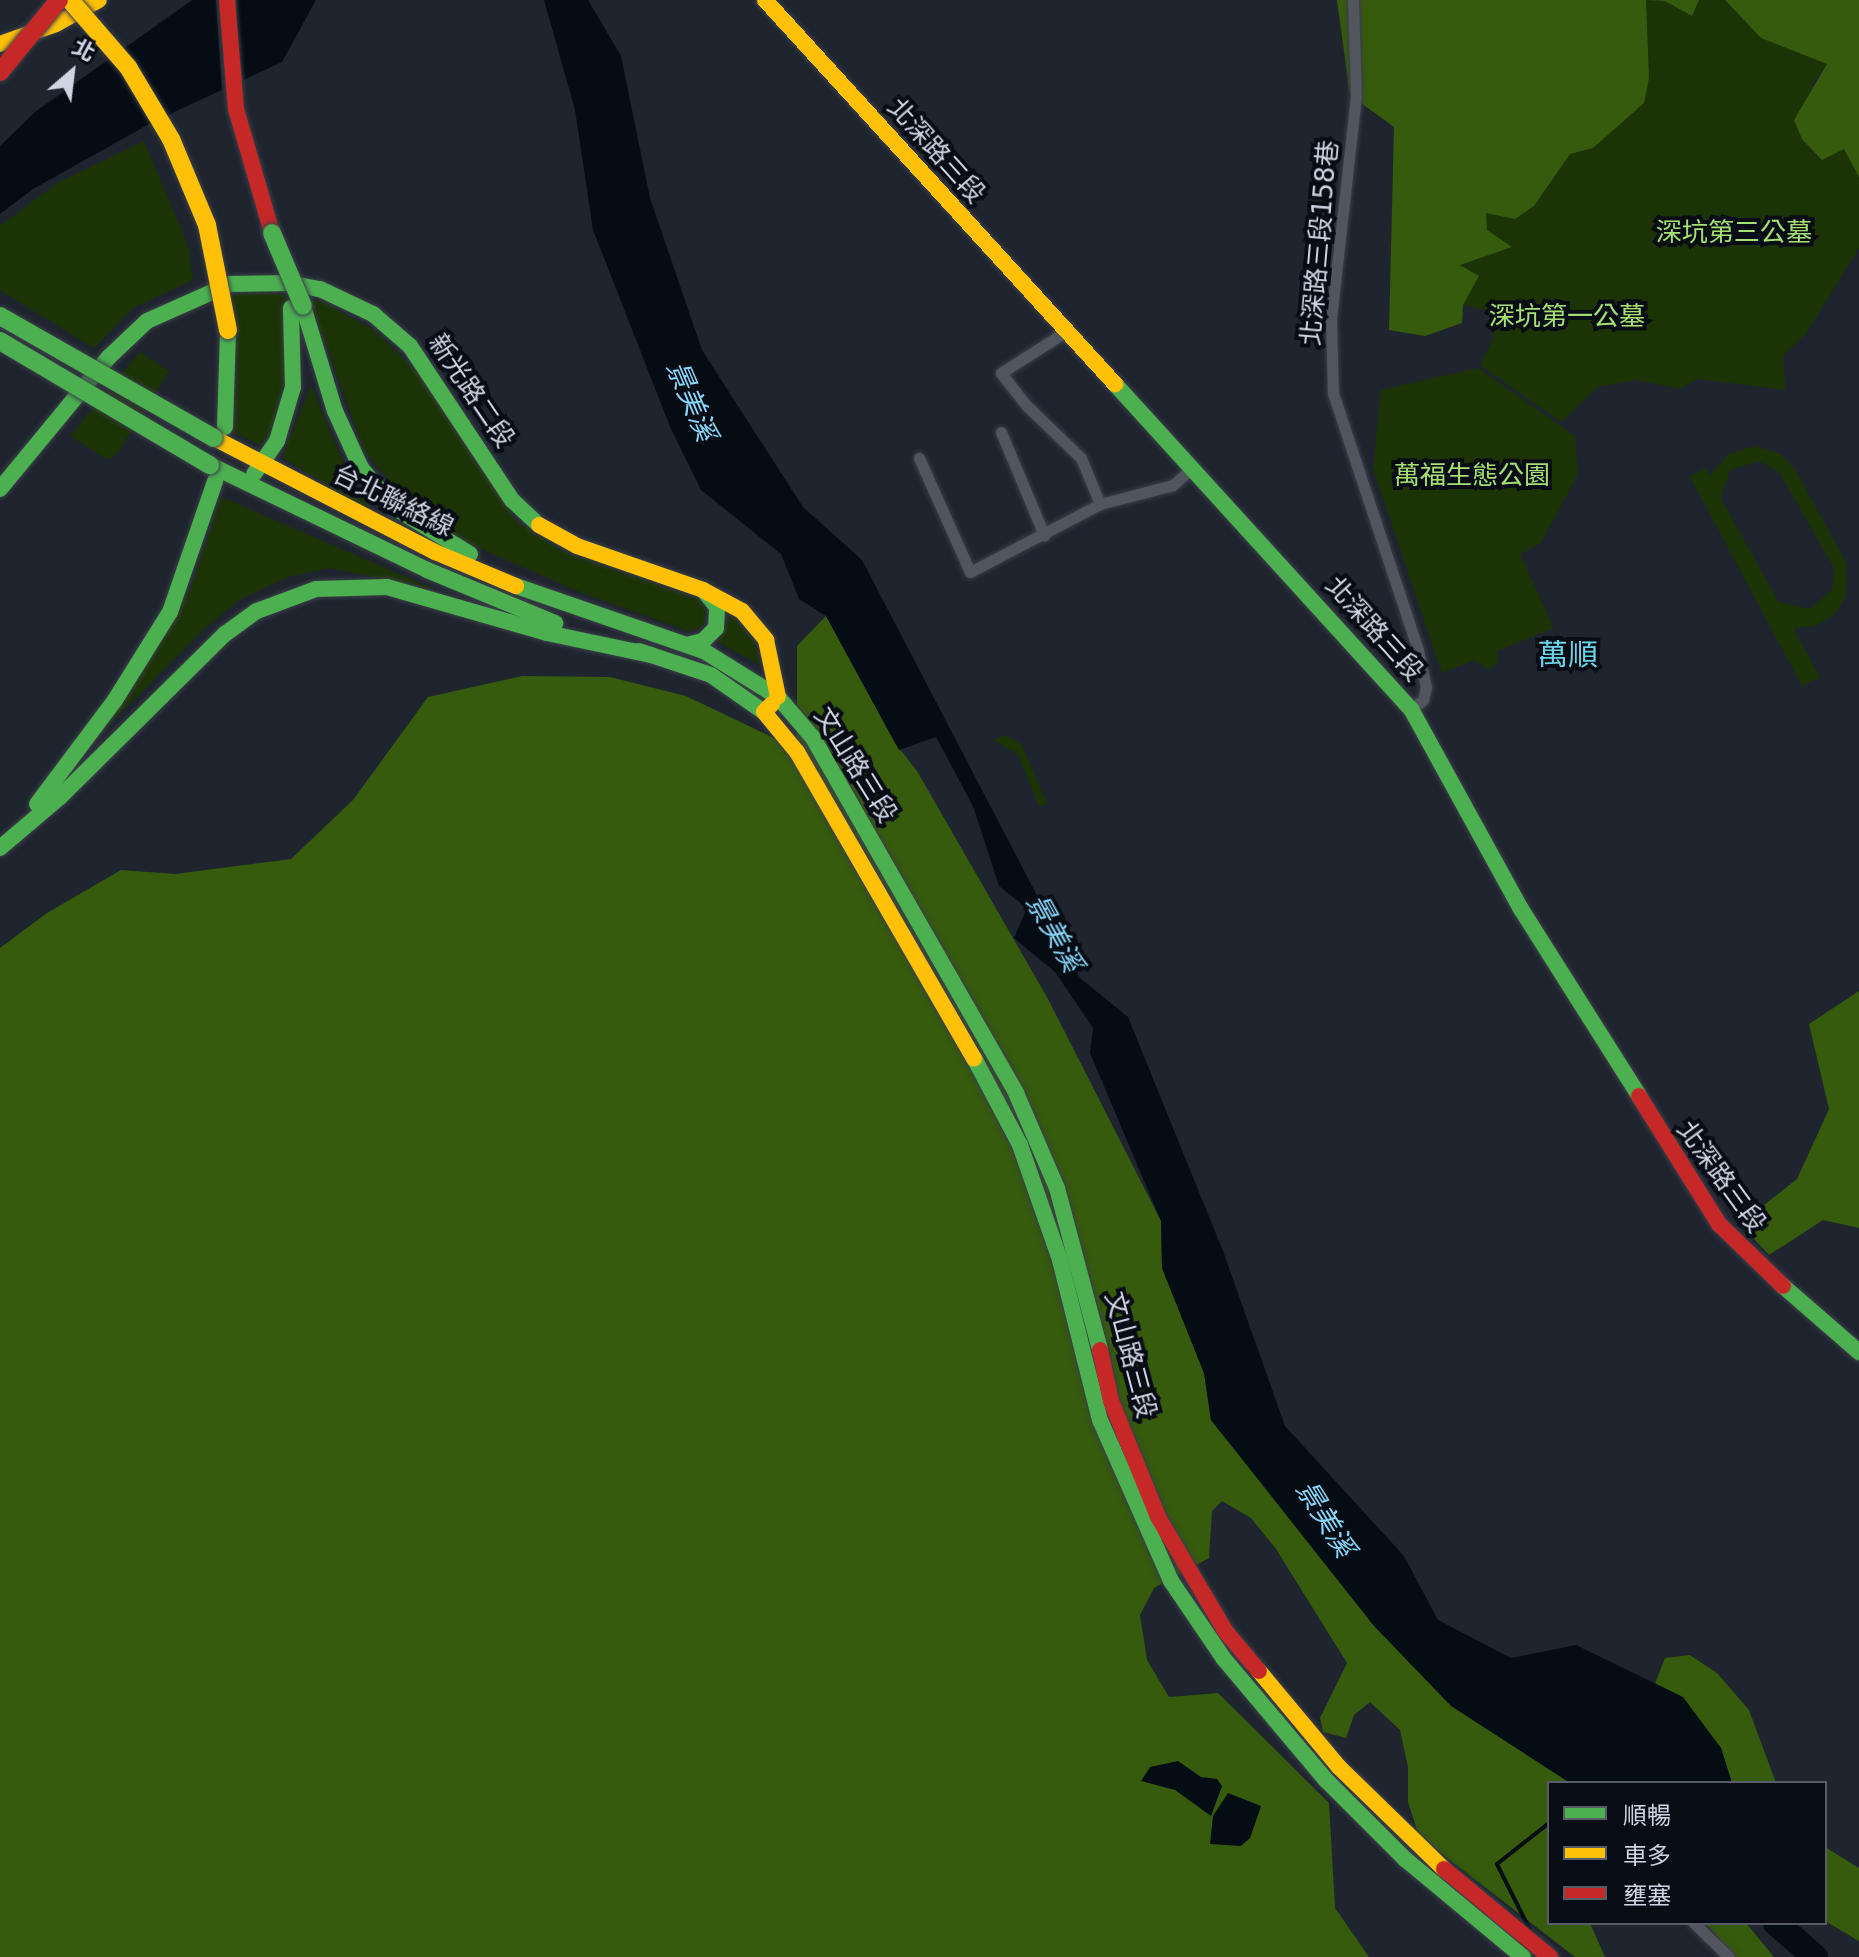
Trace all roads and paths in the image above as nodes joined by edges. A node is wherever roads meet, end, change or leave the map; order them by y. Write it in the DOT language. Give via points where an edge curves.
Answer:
graph roads {
  1 [pos="59,0"];
  2 [pos="70,0"];
  3 [pos="99,0"];
  4 [pos="227,0"];
  5 [pos="765,0"];
  6 [pos="1353,0"];
  7 [pos="0,44"];
  8 [pos="0,72"];
  9 [pos="297,307"];
  10 [pos="0,316"];
  11 [pos="1065,332"];
  12 [pos="0,341"];
  13 [pos="219,432"];
  14 [pos="1001,432"];
  15 [pos="919,458"];
  16 [pos="262,464"];
  17 [pos="1192,468"];
  18 [pos="213,473"];
  19 [pos="247,484"];
  20 [pos="1,485"];
  21 [pos="1100,504"];
  22 [pos="1044,535"];
  23 [pos="703,590"];
  24 [pos="592,615"];
  25 [pos="687,645"];
  26 [pos="651,655"];
  27 [pos="778,697"];
  28 [pos="1411,709"];
  29 [pos="764,712"];
  30 [pos="0,847"];
  31 [pos="1859,1352"];
  32 [pos="1204,1614"];
  33 [pos="1696,1925"];
  34 [pos="1538,1955"];
  35 [pos="1729,1957"];
  1 -- 8 [label="main road, bridge"];
  2 -- 13 [label="main road, bridge" via="128,67 184,166 207,225 228,330"];
  3 -- 7 [label="main road" via="56,24"];
  4 -- 9 [label="main road, bridge" via="236,109"];
  5 -- 11 [label="main road, 北深路三段"];
  6 -- 28 [label="street, 北深路三段158巷" via="1356,96 1331,318 1333,393 1418,650 1426,687 1423,700"];
  9 -- 16 [label="main road" via="293,387 277,441"];
  9 -- 24 [label="main road" via="340,423 376,487 441,539"];
  10 -- 13 [label="main road, 台北聯絡線, bridge"];
  11 -- 17 [label="main road, 北深路三段"];
  11 -- 21 [label="street" via="1001,373 1012,391 1081,458"];
  12 -- 18 [label="main road, 台北聯絡線, bridge"];
  13 -- 16 [label="main road, 台北聯絡線"];
  14 -- 22 [label="street"];
  15 -- 22 [label="street" via="970,572"];
  16 -- 19 [label="main road"];
  16 -- 24 [label="main road, 台北聯絡線" via="435,552"];
  17 -- 21 [label="street" via="1173,485"];
  17 -- 28 [label="main road, 北深路三段"];
  18 -- 19 [label="main road, 台北聯絡線"];
  18 -- 30 [label="main road" via="193,556 163,624 82,745"];
  19 -- 26 [label="main road, 台北聯絡線" via="497,600"];
  20 -- 23 [label="main road, 新光路二段" via="109,357 147,321 230,284 288,283 348,300 392,328 429,369 512,500 540,526 577,546"];
  21 -- 22 [label="street"];
  23 -- 25 [label="main road" via="717,607 716,628 703,641"];
  23 -- 27 [label="main road, 新光路二段" via="756,624 770,650"];
  24 -- 25 [label="main road, 台北聯絡線"];
  25 -- 27 [label="main road, 台北聯絡線" via="745,672"];
  26 -- 29 [label="main road, 台北聯絡線" via="711,675"];
  26 -- 30 [label="main road" via="547,633 387,587 350,584 285,598 225,634 60,797"];
  27 -- 29 [label="main road"];
  27 -- 32 [label="main road, 文山路三段" via="813,738 1016,1093 1057,1188 1111,1401"];
  28 -- 31 [label="main road, 北深路三段" via="1521,909 1719,1224 1741,1250"];
  29 -- 32 [label="main road, 文山路三段" via="797,752 937,989 1020,1145 1060,1260 1100,1420 1149,1539"];
  32 -- 34 [label="main road, 文山路三段" via="1333,1774"];
  33 -- 35 [label="street"];
}
